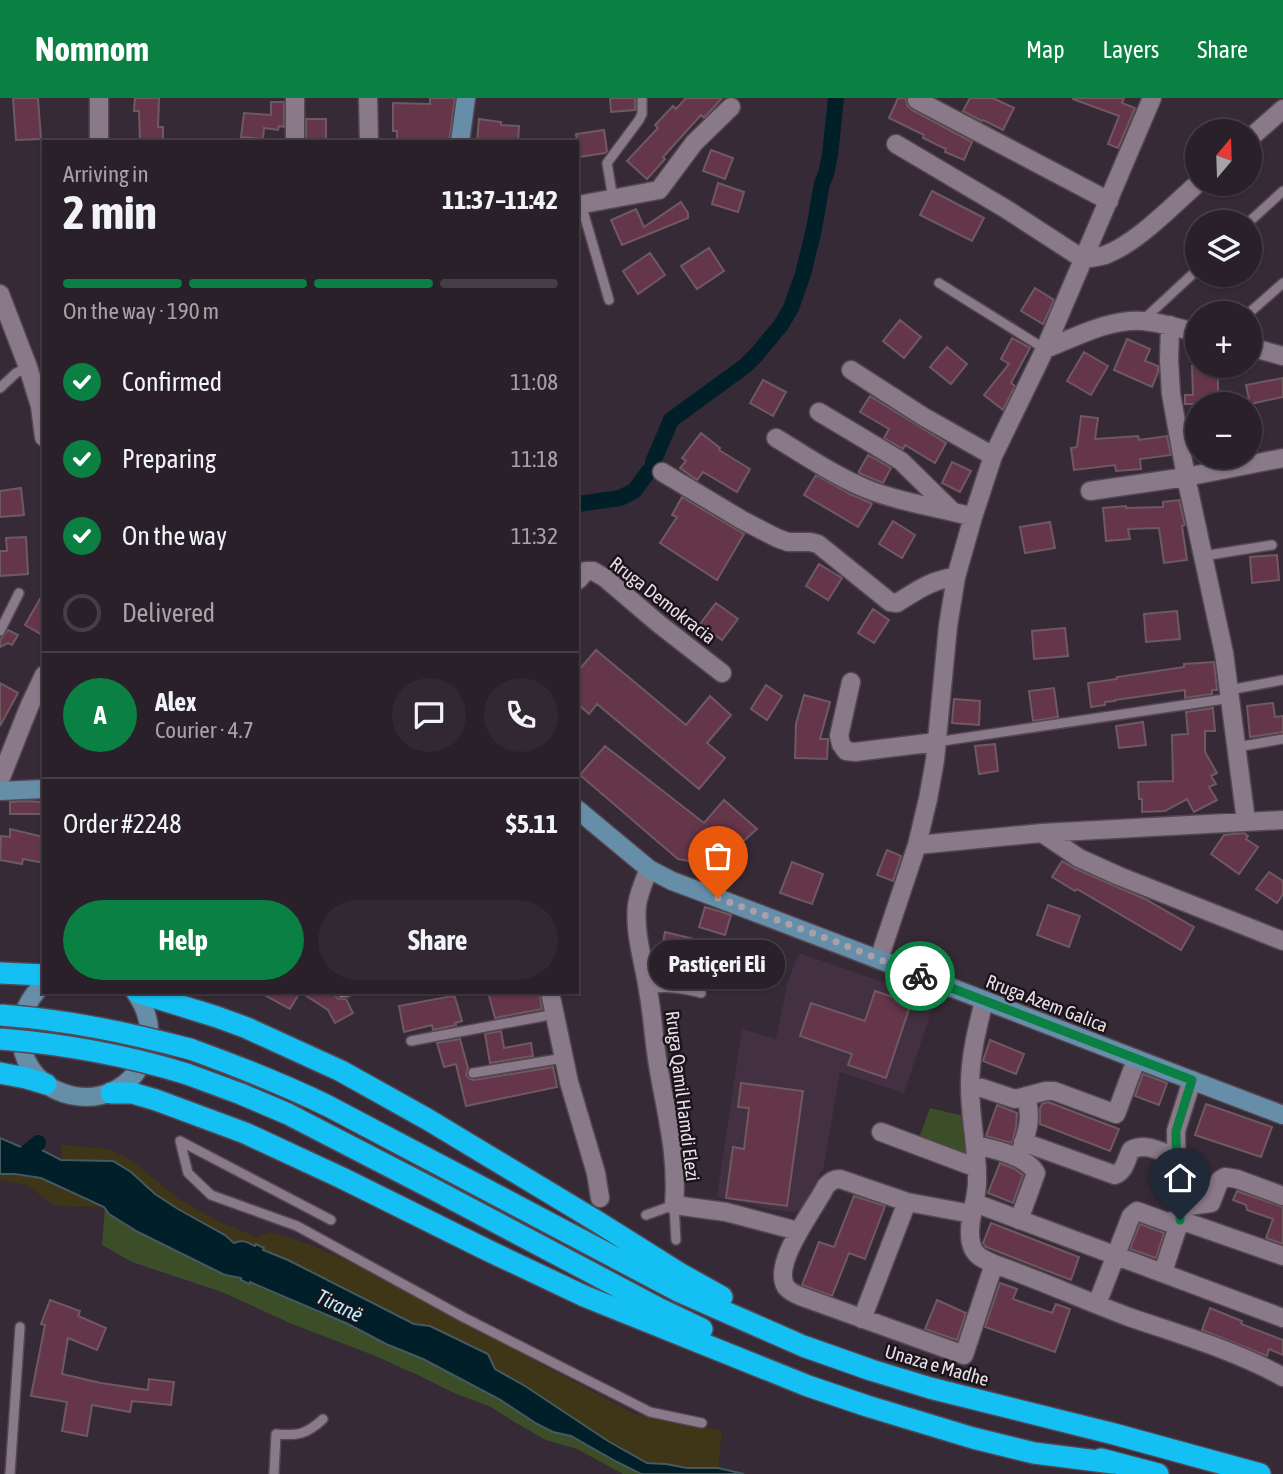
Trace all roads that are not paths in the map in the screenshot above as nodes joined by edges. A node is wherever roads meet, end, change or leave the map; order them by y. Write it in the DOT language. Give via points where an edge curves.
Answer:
graph roads {
  1 [pos="99,98"];
  2 [pos="295,98"];
  3 [pos="368,98"];
  4 [pos="466,98"];
  5 [pos="642,98"];
  6 [pos="1152,98"];
  7 [pos="917,100"];
  8 [pos="734,103"];
  9 [pos="1283,109"];
  10 [pos="1262,127"];
  11 [pos="99,140"];
  12 [pos="295,140"];
  13 [pos="369,140"];
  14 [pos="460,140"];
  15 [pos="896,144"];
  16 [pos="1283,191"];
  17 [pos="1185,194"];
  18 [pos="613,199"];
  19 [pos="1109,201"];
  20 [pos="580,204"];
  21 [pos="1262,210"];
  22 [pos="1083,259"];
  23 [pos="1185,281"];
  24 [pos="939,283"];
  25 [pos="1283,283"];
  26 [pos="0,294"];
  27 [pos="609,300"];
  28 [pos="1262,302"];
  29 [pos="1142,321"];
  30 [pos="1170,325"];
  31 [pos="1185,329"];
  32 [pos="1045,349"];
  33 [pos="1262,350"];
  34 [pos="1282,354"];
  35 [pos="36,367"];
  36 [pos="851,370"];
  37 [pos="0,388"];
  38 [pos="819,412"];
  39 [pos="42,421"];
  40 [pos="776,438"];
  41 [pos="993,456"];
  42 [pos="1283,458"];
  43 [pos="662,472"];
  44 [pos="1185,477"];
  45 [pos="1090,491"];
  46 [pos="952,511"];
  47 [pos="973,517"];
  48 [pos="1272,545"];
  49 [pos="1203,556"];
  50 [pos="956,577"];
  51 [pos="579,579"];
  52 [pos="19,593"];
  53 [pos="0,631"];
  54 [pos="722,673"];
  55 [pos="42,679"];
  56 [pos="1283,680"];
  57 [pos="850,682"];
  58 [pos="1230,694"];
  59 [pos="1283,739"];
  60 [pos="936,742"];
  61 [pos="1237,747"];
  62 [pos="0,780"];
  63 [pos="42,789"];
  64 [pos="0,791"];
  65 [pos="579,811"];
  66 [pos="1283,820"];
  67 [pos="1246,821"];
  68 [pos="1042,832"];
  69 [pos="916,845"];
  70 [pos="649,869"];
  71 [pos="1283,941"];
  72 [pos="879,959"];
  73 [pos="0,973"];
  74 [pos="42,975"];
  75 [pos="42,986"];
  76 [pos="648,989"];
  77 [pos="701,993"];
  78 [pos="137,994"];
  79 [pos="142,994"];
  80 [pos="550,994"];
  81 [pos="984,1001"];
  82 [pos="555,1014"];
  83 [pos="0,1015"];
  84 [pos="0,1039"];
  85 [pos="411,1041"];
  86 [pos="564,1058"];
  87 [pos="1136,1060"];
  88 [pos="0,1073"];
  89 [pos="473,1073"];
  90 [pos="1192,1080"];
  91 [pos="46,1084"];
  92 [pos="970,1087"];
  93 [pos="111,1093"];
  94 [pos="1026,1096"];
  95 [pos="1283,1115"];
  96 [pos="881,1132"];
  97 [pos="975,1145"];
  98 [pos="1021,1150"];
  99 [pos="1175,1157"];
  100 [pos="977,1168"];
  101 [pos="1276,1193"];
  102 [pos="600,1198"];
  103 [pos="907,1202"];
  104 [pos="674,1205"];
  105 [pos="974,1209"];
  106 [pos="646,1214"];
  107 [pos="1180,1214"];
  108 [pos="331,1220"];
  109 [pos="1019,1220"];
  110 [pos="797,1231"];
  111 [pos="676,1240"];
  112 [pos="1115,1255"];
  113 [pos="1283,1256"];
  114 [pos="994,1264"];
  115 [pos="1163,1272"];
  116 [pos="1097,1304"];
  117 [pos="1283,1318"];
  118 [pos="862,1319"];
  119 [pos="20,1327"];
  120 [pos="1283,1377"];
  121 [pos="323,1419"];
  122 [pos="702,1423"];
  123 [pos="1114,1434"];
  124 [pos="1113,1463"];
  125 [pos="10,1474"];
  126 [pos="274,1474"];
  127 [pos="1158,1474"];
  128 [pos="1260,1474"];
  1 -- 11 [label="street"];
  2 -- 12 [label="street"];
  3 -- 13 [label="street"];
  4 -- 14 [label="main road"];
  5 -- 18 [label="lane" via="639,120 607,163"];
  6 -- 19 [label="street"];
  7 -- 19 [label="street"];
  8 -- 18 [label="street" via="694,143 659,190"];
  9 -- 10 [label="street"];
  15 -- 22 [label="street"];
  16 -- 21 [label="lane"];
  17 -- 22 [label="street" via="1135,238 1102,256"];
  18 -- 20 [label="street"];
  19 -- 22 [label="street"];
  20 -- 27 [label="lane"];
  22 -- 32 [label="street"];
  23 -- 29 [label="lane"];
  24 -- 32 [label="lane"];
  25 -- 28 [label="lane"];
  26 -- 35 [label="street"];
  29 -- 30 [label="street"];
  29 -- 32 [label="street" via="1098,328"];
  30 -- 31 [label="street"];
  30 -- 44 [label="street" via="1171,394"];
  32 -- 41 [label="street"];
  33 -- 34 [label="street"];
  35 -- 37 [label="lane" via="16,373"];
  35 -- 39 [label="street"];
  36 -- 41 [label="street"];
  38 -- 46 [label="street" via="901,461"];
  40 -- 46 [label="street" via="867,489"];
  41 -- 47 [label="street"];
  42 -- 44 [label="street"];
  43 -- 50 [label="street" via="777,538 818,544 890,602 897,603 943,578"];
  44 -- 45 [label="street"];
  44 -- 49 [label="street"];
  46 -- 47 [label="street"];
  47 -- 50 [label="street"];
  48 -- 49 [label="lane"];
  49 -- 58 [label="street"];
  50 -- 60 [label="street"];
  51 -- 54 [label="street, Rruga Demokracia" via="586,571 604,578"];
  52 -- 53 [label="lane"];
  55 -- 62 [label="street"];
  56 -- 58 [label="lane"];
  57 -- 60 [label="street" via="839,736 846,751"];
  58 -- 60 [label="lane"];
  58 -- 61 [label="street"];
  59 -- 61 [label="lane"];
  60 -- 69 [label="street"];
  61 -- 67 [label="street"];
  63 -- 64 [label="main road"];
  65 -- 70 [label="main road, Rruga Azem Galica"];
  66 -- 67 [label="street"];
  67 -- 68 [label="street"];
  68 -- 69 [label="street"];
  68 -- 71 [label="street" via="1079,858"];
  69 -- 72 [label="street"];
  70 -- 72 [label="main road, Rruga Azem Galica"];
  70 -- 76 [label="street, Rruga Qamil Hamdi Elezi" via="637,917"];
  72 -- 81 [label="main road, Rruga Azem Galica"];
  73 -- 74 [label="highway"];
  75 -- 91 [label="main road" via="31,997 20,1027 26,1059"];
  76 -- 77 [label="lane" via="675,987"];
  76 -- 104 [label="street, Rruga Qamil Hamdi Elezi" via="675,1161"];
  78 -- 93 [label="main road" via="149,1026 147,1051 135,1074"];
  79 -- 123 [label="highway" via="247,1028 341,1071 716,1294 821,1339 1054,1410"];
  80 -- 82 [label="street"];
  81 -- 87 [label="main road, Rruga Azem Galica"];
  81 -- 92 [label="street"];
  82 -- 85 [label="lane"];
  82 -- 86 [label="street"];
  83 -- 123 [label="highway, Unaza e Madhe, bridge" via="98,1027 190,1049 328,1106 741,1320 871,1370"];
  84 -- 124 [label="highway, bridge" via="117,1055 241,1094 289,1114 735,1344 858,1391"];
  86 -- 89 [label="lane"];
  86 -- 102 [label="street"];
  87 -- 90 [label="main road, Rruga Azem Galica"];
  87 -- 94 [label="street" via="1116,1114 1054,1091"];
  88 -- 91 [label="highway"];
  90 -- 95 [label="main road, Rruga Azem Galica"];
  90 -- 99 [label="street" via="1176,1131"];
  91 -- 93 [label="main road" via="75,1097"];
  92 -- 94 [label="street" via="1015,1099"];
  92 -- 97 [label="street"];
  93 -- 124 [label="highway" via="156,1100 245,1133 584,1296 808,1386 973,1438 1034,1453"];
  94 -- 98 [label="street" via="1030,1113"];
  96 -- 100 [label="street"];
  97 -- 98 [label="street"];
  97 -- 100 [label="street"];
  98 -- 99 [label="street" via="1115,1175 1136,1147"];
  98 -- 109 [label="street" via="1036,1173"];
  99 -- 107 [label="street"];
  100 -- 105 [label="street"];
  101 -- 107 [label="street" via="1225,1177 1211,1203"];
  103 -- 105 [label="street"];
  103 -- 110 [label="street" via="836,1179 826,1186"];
  103 -- 118 [label="street"];
  104 -- 106 [label="lane"];
  104 -- 110 [label="street" via="726,1212"];
  104 -- 111 [label="lane"];
  105 -- 109 [label="street"];
  105 -- 114 [label="street" via="971,1244 980,1258"];
  107 -- 112 [label="street" via="1167,1222 1137,1211"];
  107 -- 113 [label="street"];
  107 -- 115 [label="street"];
  108 -- 122 [label="lane" via="180,1141 188,1173 211,1195 297,1226 650,1412"];
  109 -- 112 [label="street"];
  110 -- 118 [label="street" via="783,1274 785,1285 800,1296"];
  112 -- 115 [label="street"];
  112 -- 116 [label="street"];
  114 -- 116 [label="street"];
  114 -- 118 [label="street" via="964,1355"];
  115 -- 117 [label="street"];
  116 -- 120 [label="street" via="1211,1344"];
  119 -- 125 [label="lane"];
  121 -- 126 [label="lane" via="303,1434 276,1434"];
  123 -- 128 [label="highway, Unaza e Madhe"];
  124 -- 127 [label="highway"];
}
